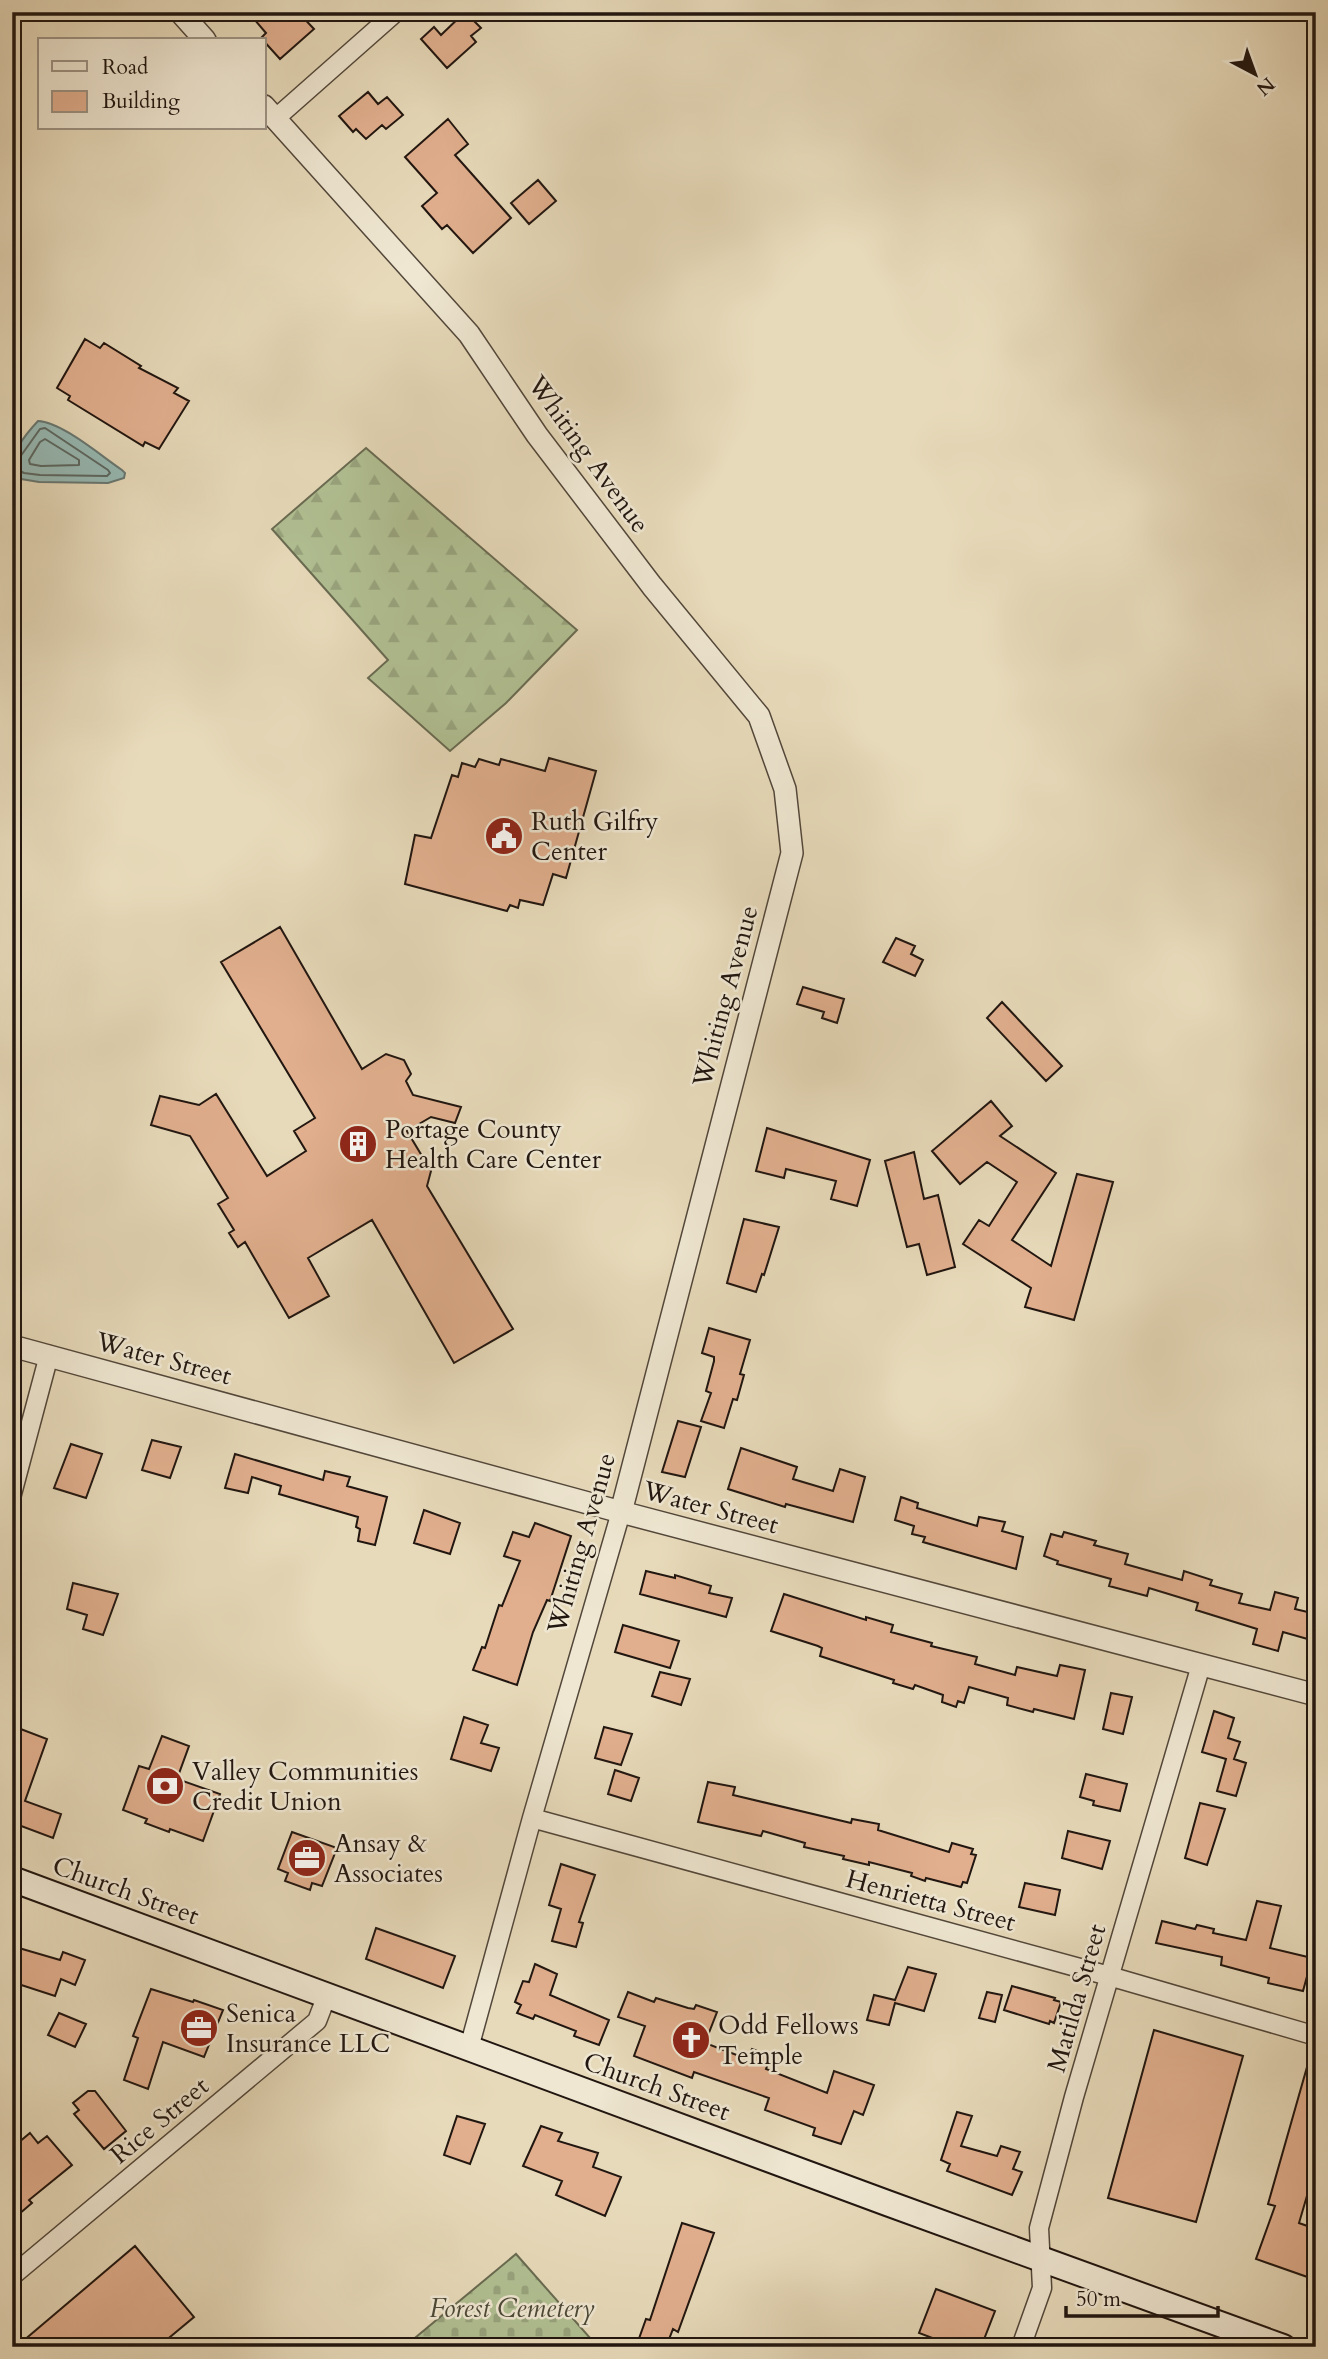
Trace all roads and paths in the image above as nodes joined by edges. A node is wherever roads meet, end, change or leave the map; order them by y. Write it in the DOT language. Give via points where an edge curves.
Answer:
graph roads {
  1 [pos="180,12"];
  2 [pos="396,12"];
  3 [pos="203,38"];
  4 [pos="270,112"];
  5 [pos="12,1346"];
  6 [pos="48,1355"];
  7 [pos="12,1494"];
  8 [pos="621,1512"];
  9 [pos="1201,1665"];
  10 [pos="1316,1695"];
  11 [pos="532,1818"];
  12 [pos="12,1879"];
  13 [pos="1110,1976"];
  14 [pos="327,1995"];
  15 [pos="1316,2036"];
  16 [pos="469,2048"];
  17 [pos="1040,2259"];
  18 [pos="12,2276"];
  19 [pos="1021,2347"];
  20 [pos="1283,2347"];
  1 -- 3 [label="street"];
  2 -- 4 [label="street"];
  4 -- 8 [label="street, Whiting Avenue" via="469,334 542,441 652,586 759,716 785,789 793,853"];
  5 -- 6 [label="street, Water Street"];
  6 -- 7 [label="street"];
  6 -- 8 [label="street, Water Street"];
  8 -- 9 [label="street, Water Street"];
  8 -- 11 [label="street, Whiting Avenue"];
  9 -- 10 [label="street, Water Street"];
  9 -- 13 [label="street, Matilda Street"];
  11 -- 13 [label="street, Henrietta Street"];
  11 -- 16 [label="street, Whiting Avenue"];
  12 -- 14 [label="main road, Church Street"];
  13 -- 15 [label="street, Henrietta Street"];
  13 -- 17 [label="street, Matilda Street" via="1039,2228"];
  14 -- 16 [label="main road, Church Street"];
  14 -- 18 [label="street, Rice Street" via="317,2021"];
  16 -- 17 [label="main road, Church Street"];
  17 -- 19 [label="street, Matilda Street" via="1042,2288"];
  17 -- 20 [label="main road, Church Street"];
}
